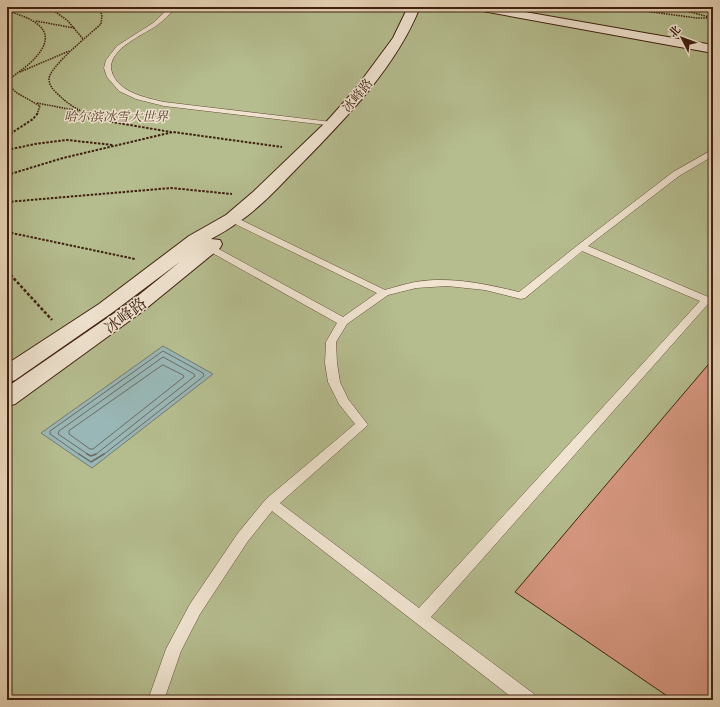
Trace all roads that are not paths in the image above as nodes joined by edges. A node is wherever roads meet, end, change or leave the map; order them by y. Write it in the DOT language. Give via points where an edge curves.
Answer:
graph roads {
  1 [pos="173,7"];
  2 [pos="414,7"];
  3 [pos="477,7"];
  4 [pos="713,49"];
  5 [pos="332,124"];
  6 [pos="713,152"];
  7 [pos="232,219"];
  8 [pos="203,244"];
  9 [pos="581,247"];
  10 [pos="384,293"];
  11 [pos="709,302"];
  12 [pos="343,322"];
  13 [pos="7,375"];
  14 [pos="7,398"];
  15 [pos="271,503"];
  16 [pos="420,618"];
  17 [pos="156,700"];
  18 [pos="528,700"];
  1 -- 5 [label="lane" via="153,26 113,53 108,68 110,77 118,86 130,94 164,104"];
  2 -- 5 [label="street, 冰峰路" via="382,64"];
  3 -- 4 [label="street"];
  5 -- 7 [label="street, 冰峰路"];
  6 -- 9 [label="lane" via="676,174"];
  7 -- 8 [label="street, 冰峰路"];
  7 -- 10 [label="lane"];
  8 -- 12 [label="lane"];
  8 -- 13 [label="street, 冰峰路"];
  8 -- 14 [label="street, 冰峰路" via="136,307"];
  9 -- 10 [label="lane" via="521,296 484,286 447,283 416,285"];
  9 -- 11 [label="lane"];
  10 -- 12 [label="lane"];
  11 -- 16 [label="lane"];
  12 -- 15 [label="lane" via="331,342 334,382 343,401 362,425"];
  15 -- 16 [label="lane"];
  15 -- 17 [label="lane" via="243,537 195,609 174,649"];
  16 -- 18 [label="lane"];
}
